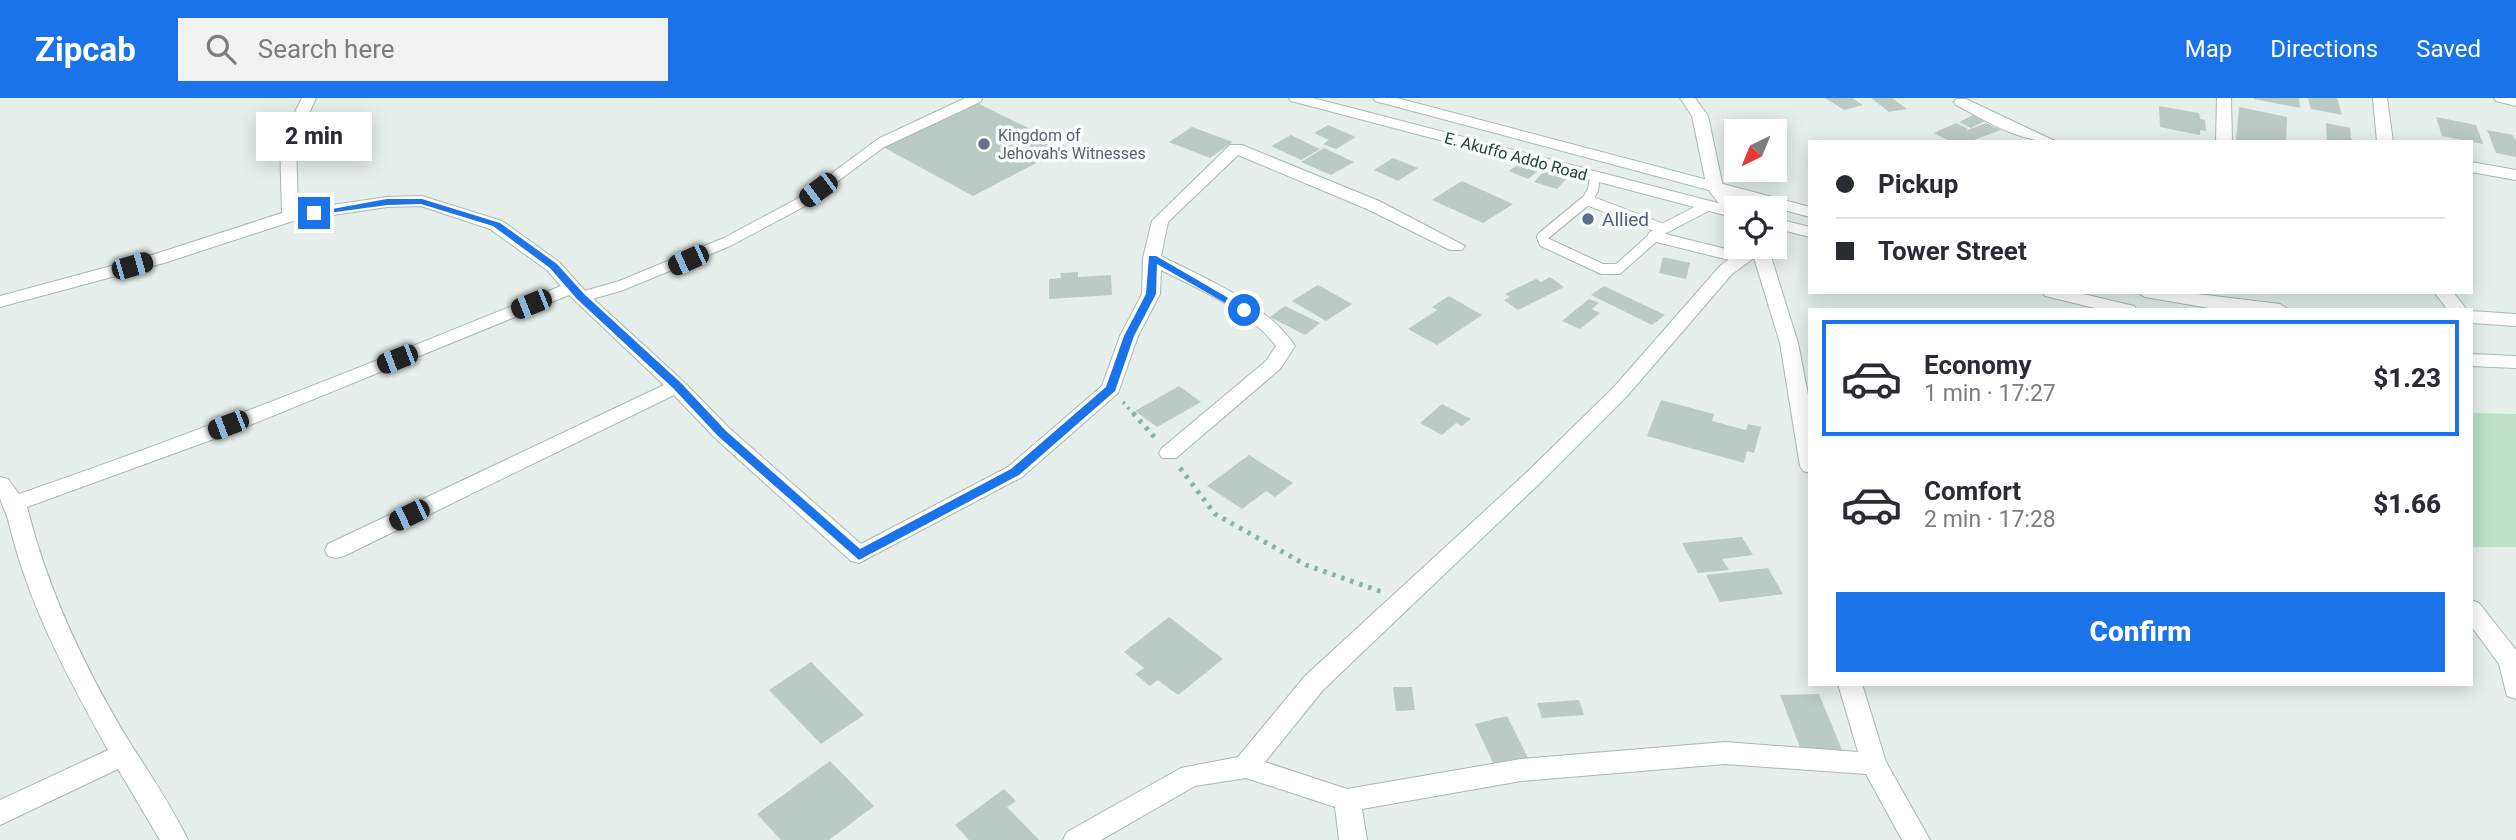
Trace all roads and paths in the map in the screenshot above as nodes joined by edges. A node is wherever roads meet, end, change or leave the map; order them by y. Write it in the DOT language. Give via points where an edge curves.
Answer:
graph roads {
  1 [pos="309,98"];
  2 [pos="977,98"];
  3 [pos="1296,98"];
  4 [pos="1380,98"];
  5 [pos="1687,98"];
  6 [pos="2224,98"];
  7 [pos="2379,98"];
  8 [pos="2501,98"];
  9 [pos="1961,102"];
  10 [pos="2516,102"];
  11 [pos="2044,140"];
  12 [pos="2224,140"];
  13 [pos="2385,140"];
  14 [pos="2473,167"];
  15 [pos="2516,175"];
  16 [pos="1595,177"];
  17 [pos="1715,188"];
  18 [pos="1724,199"];
  19 [pos="1587,200"];
  20 [pos="1707,206"];
  21 [pos="1724,210"];
  22 [pos="1808,211"];
  23 [pos="290,216"];
  24 [pos="1787,226"];
  25 [pos="1663,229"];
  26 [pos="1808,232"];
  27 [pos="1653,236"];
  28 [pos="1456,246"];
  29 [pos="1724,247"];
  30 [pos="1152,258"];
  31 [pos="1742,259"];
  32 [pos="1756,259"];
  33 [pos="577,292"];
  34 [pos="2060,294"];
  35 [pos="2157,294"];
  36 [pos="2445,294"];
  37 [pos="0,302"];
  38 [pos="2119,308"];
  39 [pos="2258,308"];
  40 [pos="2456,308"];
  41 [pos="2473,317"];
  42 [pos="2516,320"];
  43 [pos="2473,360"];
  44 [pos="2516,362"];
  45 [pos="677,386"];
  46 [pos="1111,389"];
  47 [pos="1169,453"];
  48 [pos="1808,454"];
  49 [pos="0,484"];
  50 [pos="15,503"];
  51 [pos="336,550"];
  52 [pos="1403,599"];
  53 [pos="2473,612"];
  54 [pos="2513,662"];
  55 [pos="1851,686"];
  56 [pos="2516,689"];
  57 [pos="124,754"];
  58 [pos="1874,764"];
  59 [pos="1247,766"];
  60 [pos="1347,800"];
  61 [pos="0,813"];
  62 [pos="174,840"];
  63 [pos="1077,840"];
  64 [pos="1353,840"];
  65 [pos="1916,840"];
  1 -- 23 [label="street" via="288,142"];
  2 -- 33 [label="lane" via="881,143 800,203 727,242 620,286"];
  3 -- 16 [label="street, E. Akuffo Addo Road"];
  4 -- 17 [label="street, E. Akuffo Addo Road"];
  5 -- 17 [label="street" via="1700,116"];
  6 -- 12 [label="street"];
  7 -- 13 [label="street"];
  8 -- 10 [label="street"];
  9 -- 11 [label="street"];
  14 -- 15 [label="street"];
  16 -- 19 [label="lane"];
  16 -- 20 [label="street, E. Akuffo Addo Road"];
  17 -- 18 [label="street"];
  17 -- 22 [label="street, E. Akuffo Addo Road"];
  19 -- 25 [label="lane"];
  19 -- 27 [label="lane" via="1545,232 1544,242 1611,271"];
  20 -- 21 [label="street, E. Akuffo Addo Road"];
  20 -- 25 [label="lane"];
  23 -- 33 [label="street" via="422,201 496,225 553,266"];
  23 -- 37 [label="street"];
  24 -- 26 [label="street"];
  25 -- 27 [label="lane"];
  27 -- 29 [label="lane"];
  28 -- 30 [label="street" via="1373,205 1236,148 1160,221"];
  30 -- 46 [label="street" via="1151,294 1129,336"];
  30 -- 47 [label="street" via="1244,310 1279,334 1286,346 1273,365"];
  31 -- 52 [label="street" via="1726,270 1621,391"];
  32 -- 48 [label="street" via="1789,343"];
  33 -- 45 [label="street"];
  33 -- 50 [label="street"];
  34 -- 38 [label="street"];
  35 -- 39 [label="street"];
  36 -- 40 [label="street"];
  41 -- 42 [label="street"];
  43 -- 44 [label="street"];
  45 -- 46 [label="street" via="722,433 859,555 1015,472"];
  45 -- 51 [label="street"];
  46 -- 47 [label="path"];
  47 -- 52 [label="path" via="1215,514 1306,565"];
  49 -- 50 [label="street"];
  50 -- 57 [label="street" via="21,533 60,634"];
  52 -- 59 [label="street" via="1314,683"];
  53 -- 54 [label="street"];
  54 -- 56 [label="street"];
  55 -- 58 [label="street"];
  57 -- 61 [label="street"];
  57 -- 62 [label="street"];
  58 -- 60 [label="street" via="1725,753 1521,770"];
  58 -- 65 [label="street"];
  59 -- 60 [label="street"];
  59 -- 63 [label="street" via="1190,776"];
  60 -- 64 [label="street"];
}
